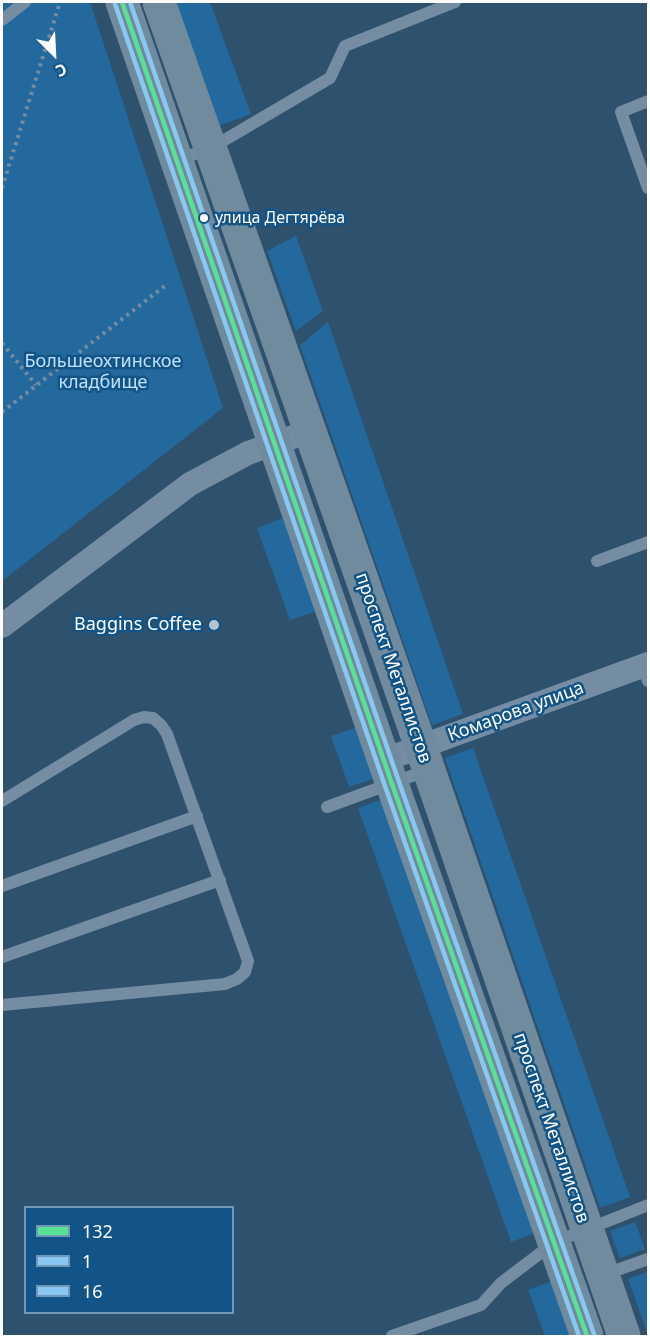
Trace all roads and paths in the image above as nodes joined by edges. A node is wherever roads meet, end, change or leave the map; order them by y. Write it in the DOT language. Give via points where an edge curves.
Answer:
graph roads {
  1 [pos="25,2"];
  2 [pos="60,2"];
  3 [pos="123,2"];
  4 [pos="159,2"];
  5 [pos="455,2"];
  6 [pos="2,20"];
  7 [pos="648,101"];
  8 [pos="211,148"];
  9 [pos="178,160"];
  10 [pos="2,188"];
  11 [pos="648,188"];
  12 [pos="166,285"];
  13 [pos="2,343"];
  14 [pos="36,386"];
  15 [pos="2,412"];
  16 [pos="310,432"];
  17 [pos="275,444"];
  18 [pos="648,542"];
  19 [pos="597,561"];
  20 [pos="2,626"];
  21 [pos="647,670"];
  22 [pos="425,758"];
  23 [pos="388,772"];
  24 [pos="2,801"];
  25 [pos="327,807"];
  26 [pos="197,816"];
  27 [pos="220,880"];
  28 [pos="2,886"];
  29 [pos="2,957"];
  30 [pos="2,1005"];
  31 [pos="648,1205"];
  32 [pos="586,1230"];
  33 [pos="555,1242"];
  34 [pos="648,1259"];
  35 [pos="602,1276"];
  36 [pos="392,1336"];
  37 [pos="587,1336"];
  38 [pos="624,1336"];
  1 -- 6 [label="lane"];
  2 -- 10 [label="path"];
  3 -- 9 [label="street, проспект Металлистов"];
  4 -- 8 [label="street, проспект Металлистов"];
  5 -- 8 [label="lane" via="345,46 330,78"];
  7 -- 11 [label="lane" via="621,112"];
  8 -- 9 [label="lane"];
  8 -- 16 [label="street, проспект Металлистов"];
  9 -- 17 [label="street, проспект Металлистов"];
  12 -- 14 [label="path"];
  13 -- 14 [label="path"];
  14 -- 15 [label="path"];
  16 -- 17 [label="street"];
  16 -- 22 [label="street, проспект Металлистов"];
  17 -- 20 [label="street" via="248,453 190,484"];
  17 -- 23 [label="street, проспект Металлистов"];
  18 -- 19 [label="lane"];
  21 -- 22 [label="street, Комарова улица"];
  22 -- 23 [label="street, Комарова улица"];
  22 -- 32 [label="street, проспект Металлистов"];
  23 -- 25 [label="lane"];
  23 -- 33 [label="street, проспект Металлистов"];
  24 -- 26 [label="lane" via="144,717 162,725"];
  26 -- 27 [label="lane"];
  26 -- 28 [label="lane"];
  27 -- 29 [label="lane"];
  27 -- 30 [label="lane" via="248,961 245,972 237,979 225,984"];
  31 -- 32 [label="lane"];
  32 -- 33 [label="lane"];
  32 -- 35 [label="street, проспект Металлистов"];
  33 -- 36 [label="lane" via="496,1279 481,1305"];
  33 -- 37 [label="street, проспект Металлистов"];
  34 -- 35 [label="lane"];
  35 -- 38 [label="street, проспект Металлистов"];
}
